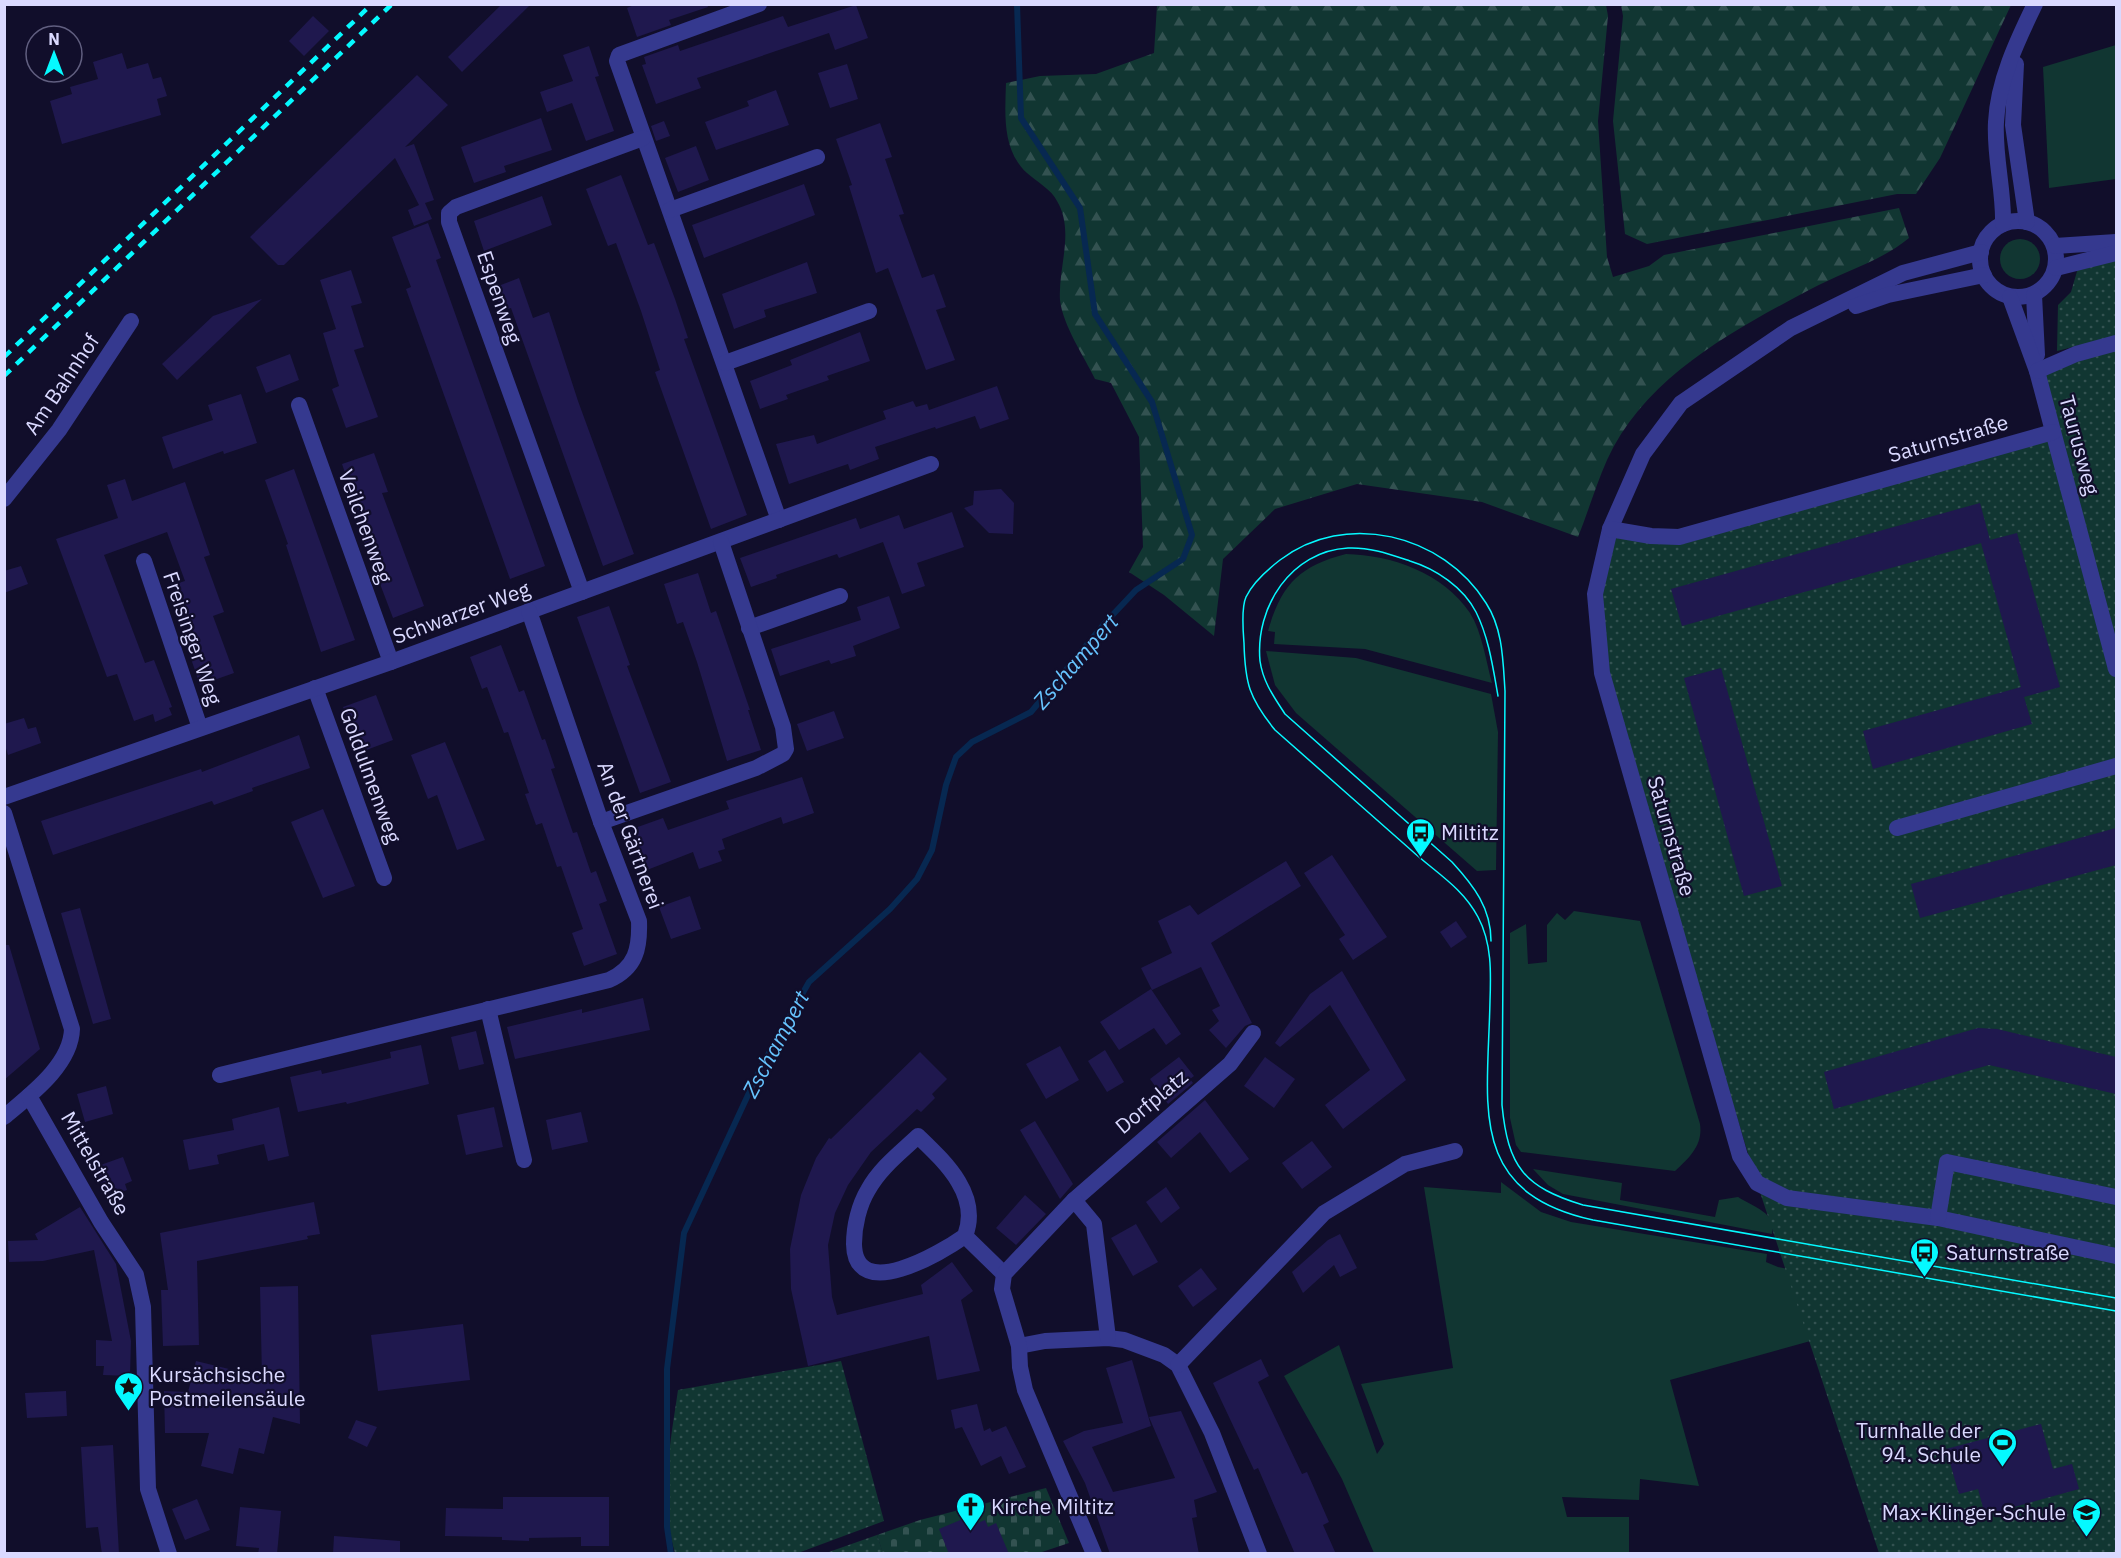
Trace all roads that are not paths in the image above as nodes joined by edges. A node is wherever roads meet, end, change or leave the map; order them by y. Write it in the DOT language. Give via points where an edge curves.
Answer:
graph roads {
  1 [pos="759,4"];
  2 [pos="2035,4"];
  3 [pos="2017,42"];
  4 [pos="643,138"];
  5 [pos="817,157"];
  6 [pos="670,210"];
  7 [pos="2026,222"];
  8 [pos="2003,224"];
  9 [pos="2116,242"];
  10 [pos="2055,246"];
  11 [pos="1981,252"];
  12 [pos="2116,253"];
  13 [pos="2056,268"];
  14 [pos="1984,275"];
  15 [pos="2034,295"];
  16 [pos="2010,297"];
  17 [pos="869,311"];
  18 [pos="131,321"];
  19 [pos="1791,328"];
  20 [pos="2116,343"];
  21 [pos="725,363"];
  22 [pos="2037,371"];
  23 [pos="299,405"];
  24 [pos="2053,432"];
  25 [pos="931,464"];
  26 [pos="4,499"];
  27 [pos="779,520"];
  28 [pos="1610,529"];
  29 [pos="721,542"];
  30 [pos="144,561"];
  31 [pos="582,592"];
  32 [pos="840,596"];
  33 [pos="530,611"];
  34 [pos="748,628"];
  35 [pos="391,662"];
  36 [pos="2116,669"];
  37 [pos="315,688"];
  38 [pos="200,728"];
  39 [pos="2116,766"];
  40 [pos="4,797"];
  41 [pos="4,813"];
  42 [pos="601,822"];
  43 [pos="1897,828"];
  44 [pos="384,878"];
  45 [pos="488,1009"];
  46 [pos="1253,1033"];
  47 [pos="220,1075"];
  48 [pos="29,1096"];
  49 [pos="4,1117"];
  50 [pos="1455,1151"];
  51 [pos="524,1160"];
  52 [pos="2116,1197"];
  53 [pos="1074,1200"];
  54 [pos="1938,1218"];
  55 [pos="965,1236"];
  56 [pos="2116,1256"];
  57 [pos="1004,1274"];
  58 [pos="1108,1338"];
  59 [pos="1019,1346"];
  60 [pos="1178,1365"];
  61 [pos="169,1554"];
  62 [pos="1094,1554"];
  63 [pos="1259,1554"];
  1 -- 4 [label="street" via="619,55 617,60"];
  2 -- 3 [label="street"];
  3 -- 7 [label="street" via="2013,125"];
  3 -- 8 [label="street" via="2002,87 1996,123"];
  4 -- 6 [label="street"];
  4 -- 31 [label="street, Espenweg" via="456,207 449,213"];
  5 -- 6 [label="street"];
  6 -- 21 [label="street"];
  7 -- 8 [label="street"];
  7 -- 10 [label="street" via="2044,230"];
  8 -- 11 [label="street" via="1989,234"];
  9 -- 10 [label="street"];
  10 -- 13 [label="street"];
  11 -- 14 [label="street"];
  11 -- 19 [label="street, Saturnstraße" via="1903,273"];
  12 -- 13 [label="street"];
  13 -- 15 [label="street" via="2048,284"];
  14 -- 16 [label="street" via="1994,289"];
  14 -- 19 [label="street, Saturnstraße" via="1888,295"];
  15 -- 16 [label="street"];
  15 -- 22 [label="street, Taurusweg"];
  16 -- 22 [label="street, Taurusweg"];
  17 -- 21 [label="street"];
  18 -- 26 [label="street, Am Bahnhof" via="59,430"];
  19 -- 28 [label="street, Saturnstraße" via="1681,403 1643,454"];
  20 -- 22 [label="street"];
  21 -- 27 [label="street"];
  22 -- 24 [label="street, Taurusweg"];
  23 -- 35 [label="street, Veilchenweg"];
  24 -- 28 [label="street, Saturnstraße" via="1679,537"];
  24 -- 36 [label="street, Taurusweg"];
  25 -- 27 [label="street, Schwarzer Weg"];
  27 -- 29 [label="street, Schwarzer Weg"];
  28 -- 54 [label="street, Saturnstraße" via="1595,594 1602,672 1738,1149 1757,1183 1787,1198"];
  29 -- 31 [label="street, Schwarzer Weg"];
  29 -- 34 [label="street"];
  30 -- 38 [label="street, Freisinger Weg"];
  31 -- 33 [label="street, Schwarzer Weg"];
  32 -- 34 [label="street"];
  33 -- 35 [label="street, Schwarzer Weg"];
  33 -- 42 [label="street, An der Gärtnerei"];
  34 -- 42 [label="street" via="783,727 783,754 756,768"];
  35 -- 37 [label="street, Schwarzer Weg"];
  37 -- 38 [label="street, Schwarzer Weg"];
  37 -- 44 [label="street, Goldulmenweg"];
  38 -- 40 [label="street, Schwarzer Weg"];
  39 -- 43 [label="street"];
  41 -- 48 [label="street" via="72,1029 72,1044 63,1059"];
  42 -- 45 [label="street, An der Gärtnerei" via="639,921 635,959 609,980"];
  45 -- 47 [label="street, An der Gärtnerei"];
  45 -- 51 [label="street"];
  46 -- 53 [label="street, Dorfplatz" via="1230,1064"];
  48 -- 49 [label="street"];
  48 -- 61 [label="street, Mittelstraße" via="136,1275 143,1318 148,1489"];
  50 -- 60 [label="street" via="1405,1164 1324,1213"];
  52 -- 54 [label="street" via="1947,1162"];
  53 -- 57 [label="street, Dorfplatz"];
  53 -- 58 [label="street" via="1094,1224"];
  54 -- 56 [label="street"];
  55 -- 55 [label="street" via="970,1223 969,1200 954,1174 918,1136 882,1170 867,1192 854,1232 855,1254 860,1267 870,1272 891,1271 921,1261"];
  55 -- 57 [label="street"];
  57 -- 59 [label="street" via="1002,1289"];
  58 -- 59 [label="street"];
  58 -- 60 [label="street" via="1164,1355"];
  59 -- 62 [label="street" via="1025,1390"];
  60 -- 63 [label="street" via="1212,1433"];
}
